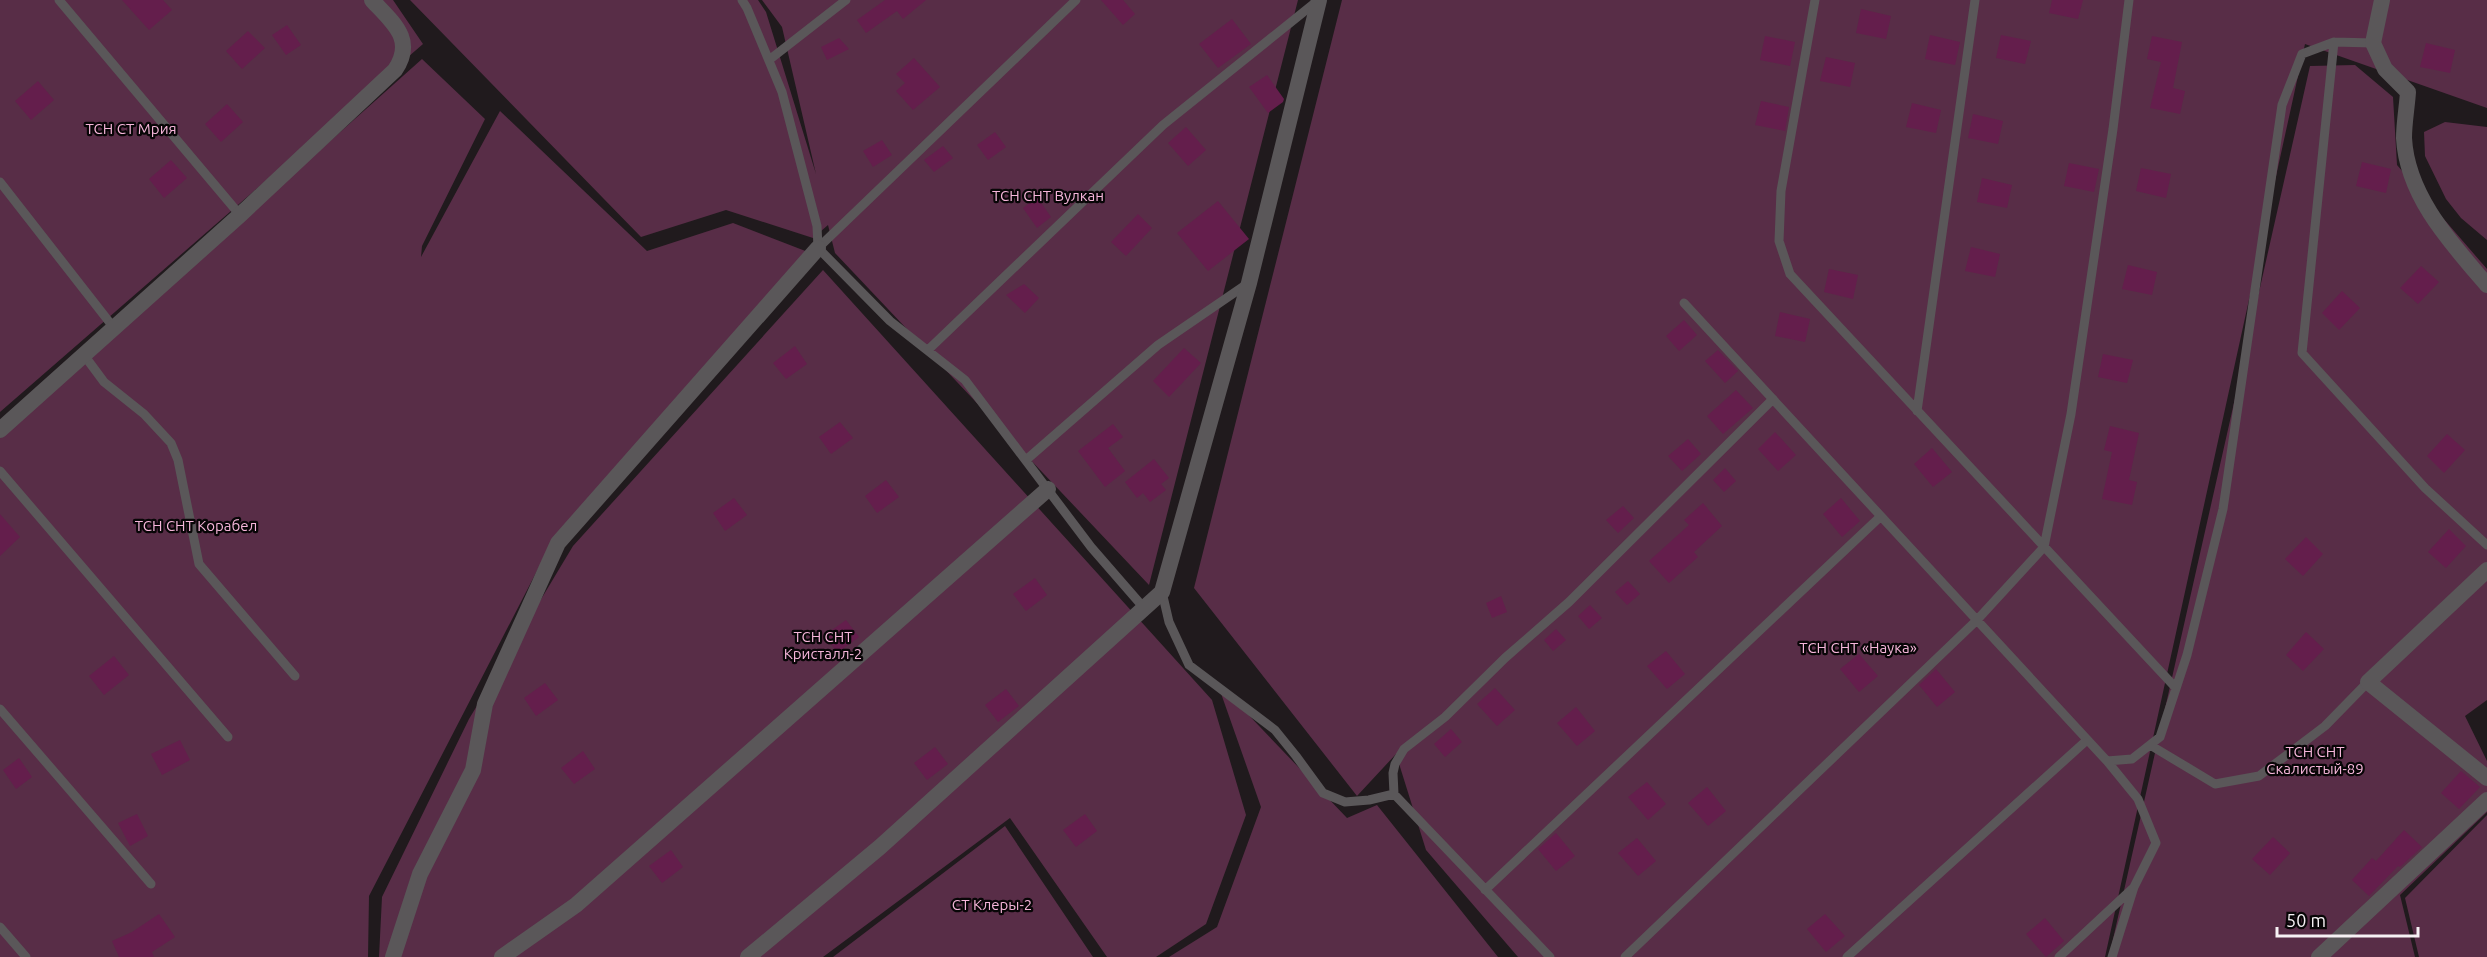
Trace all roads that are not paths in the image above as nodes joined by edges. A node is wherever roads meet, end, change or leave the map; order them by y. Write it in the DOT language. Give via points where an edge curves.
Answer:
graph roads {
  1 [pos="59,0"];
  2 [pos="372,0"];
  3 [pos="742,0"];
  4 [pos="846,0"];
  5 [pos="1076,0"];
  6 [pos="1318,0"];
  7 [pos="1815,0"];
  8 [pos="1975,0"];
  9 [pos="2129,0"];
  10 [pos="2382,0"];
  11 [pos="2334,42"];
  12 [pos="2373,42"];
  13 [pos="769,60"];
  14 [pos="0,182"];
  15 [pos="240,215"];
  16 [pos="818,248"];
  17 [pos="1250,283"];
  18 [pos="2487,285"];
  19 [pos="1684,303"];
  20 [pos="114,328"];
  21 [pos="928,350"];
  22 [pos="84,355"];
  23 [pos="1773,399"];
  24 [pos="1917,411"];
  25 [pos="0,430"];
  26 [pos="1026,460"];
  27 [pos="0,471"];
  28 [pos="1047,489"];
  29 [pos="1881,516"];
  30 [pos="2487,544"];
  31 [pos="2044,547"];
  32 [pos="2487,570"];
  33 [pos="1162,592"];
  34 [pos="1144,608"];
  35 [pos="1977,620"];
  36 [pos="295,676"];
  37 [pos="2368,682"];
  38 [pos="2175,687"];
  39 [pos="0,709"];
  40 [pos="228,737"];
  41 [pos="2087,740"];
  42 [pos="2150,745"];
  43 [pos="2107,761"];
  44 [pos="2487,778"];
  45 [pos="1394,794"];
  46 [pos="2487,800"];
  47 [pos="151,884"];
  48 [pos="2134,887"];
  49 [pos="1485,890"];
  50 [pos="0,927"];
  51 [pos="26,957"];
  52 [pos="393,957"];
  53 [pos="502,957"];
  54 [pos="747,957"];
  55 [pos="1550,957"];
  56 [pos="1625,957"];
  57 [pos="1847,957"];
  58 [pos="2059,957"];
  59 [pos="2112,957"];
  60 [pos="2319,957"];
  1 -- 15 [label="lane"];
  2 -- 15 [label="street" via="398,28 403,39 401,61"];
  3 -- 13 [label="lane"];
  4 -- 13 [label="lane"];
  5 -- 16 [label="lane"];
  6 -- 17 [label="street"];
  6 -- 21 [label="lane" via="1163,126"];
  7 -- 24 [label="lane" via="1782,191 1779,241 1790,274"];
  8 -- 24 [label="lane"];
  9 -- 31 [label="lane" via="2071,414"];
  10 -- 12 [label="street"];
  11 -- 12 [label="lane"];
  11 -- 30 [label="lane" via="2302,353 2425,488"];
  11 -- 38 [label="lane" via="2302,54 2282,105 2223,509 2187,655"];
  12 -- 18 [label="street" via="2385,69 2408,92 2404,138 2412,181 2448,241"];
  13 -- 16 [label="lane" via="782,92 817,226"];
  14 -- 20 [label="lane"];
  15 -- 20 [label="street"];
  16 -- 21 [label="lane" via="890,321"];
  16 -- 52 [label="street" via="558,543 485,704 473,771 420,874"];
  17 -- 26 [label="lane" via="1158,345"];
  17 -- 33 [label="street"];
  19 -- 23 [label="lane"];
  20 -- 22 [label="street"];
  21 -- 26 [label="lane" via="965,380"];
  22 -- 25 [label="street"];
  22 -- 36 [label="lane" via="104,382 144,414 171,443 199,564"];
  23 -- 29 [label="lane"];
  23 -- 45 [label="lane" via="1569,602 1445,717 1404,749 1395,764"];
  24 -- 31 [label="lane"];
  26 -- 28 [label="lane"];
  27 -- 40 [label="lane"];
  28 -- 34 [label="lane"];
  28 -- 53 [label="street" via="576,905"];
  29 -- 35 [label="lane"];
  29 -- 49 [label="lane"];
  31 -- 35 [label="lane"];
  31 -- 38 [label="lane"];
  32 -- 37 [label="street"];
  33 -- 34 [label="street"];
  33 -- 45 [label="lane" via="1169,622 1189,665 1275,730 1323,793 1345,802"];
  34 -- 54 [label="street" via="880,847"];
  35 -- 41 [label="lane"];
  35 -- 56 [label="lane"];
  37 -- 42 [label="lane" via="2325,726 2259,776 2214,784"];
  37 -- 44 [label="street"];
  38 -- 42 [label="lane" via="2160,737"];
  39 -- 47 [label="lane"];
  41 -- 43 [label="lane"];
  41 -- 57 [label="lane"];
  42 -- 43 [label="lane" via="2132,759"];
  43 -- 48 [label="lane" via="2138,799 2156,843"];
  45 -- 49 [label="lane"];
  46 -- 60 [label="street"];
  48 -- 58 [label="lane"];
  48 -- 59 [label="lane"];
  49 -- 55 [label="lane"];
  50 -- 51 [label="lane"];
}
